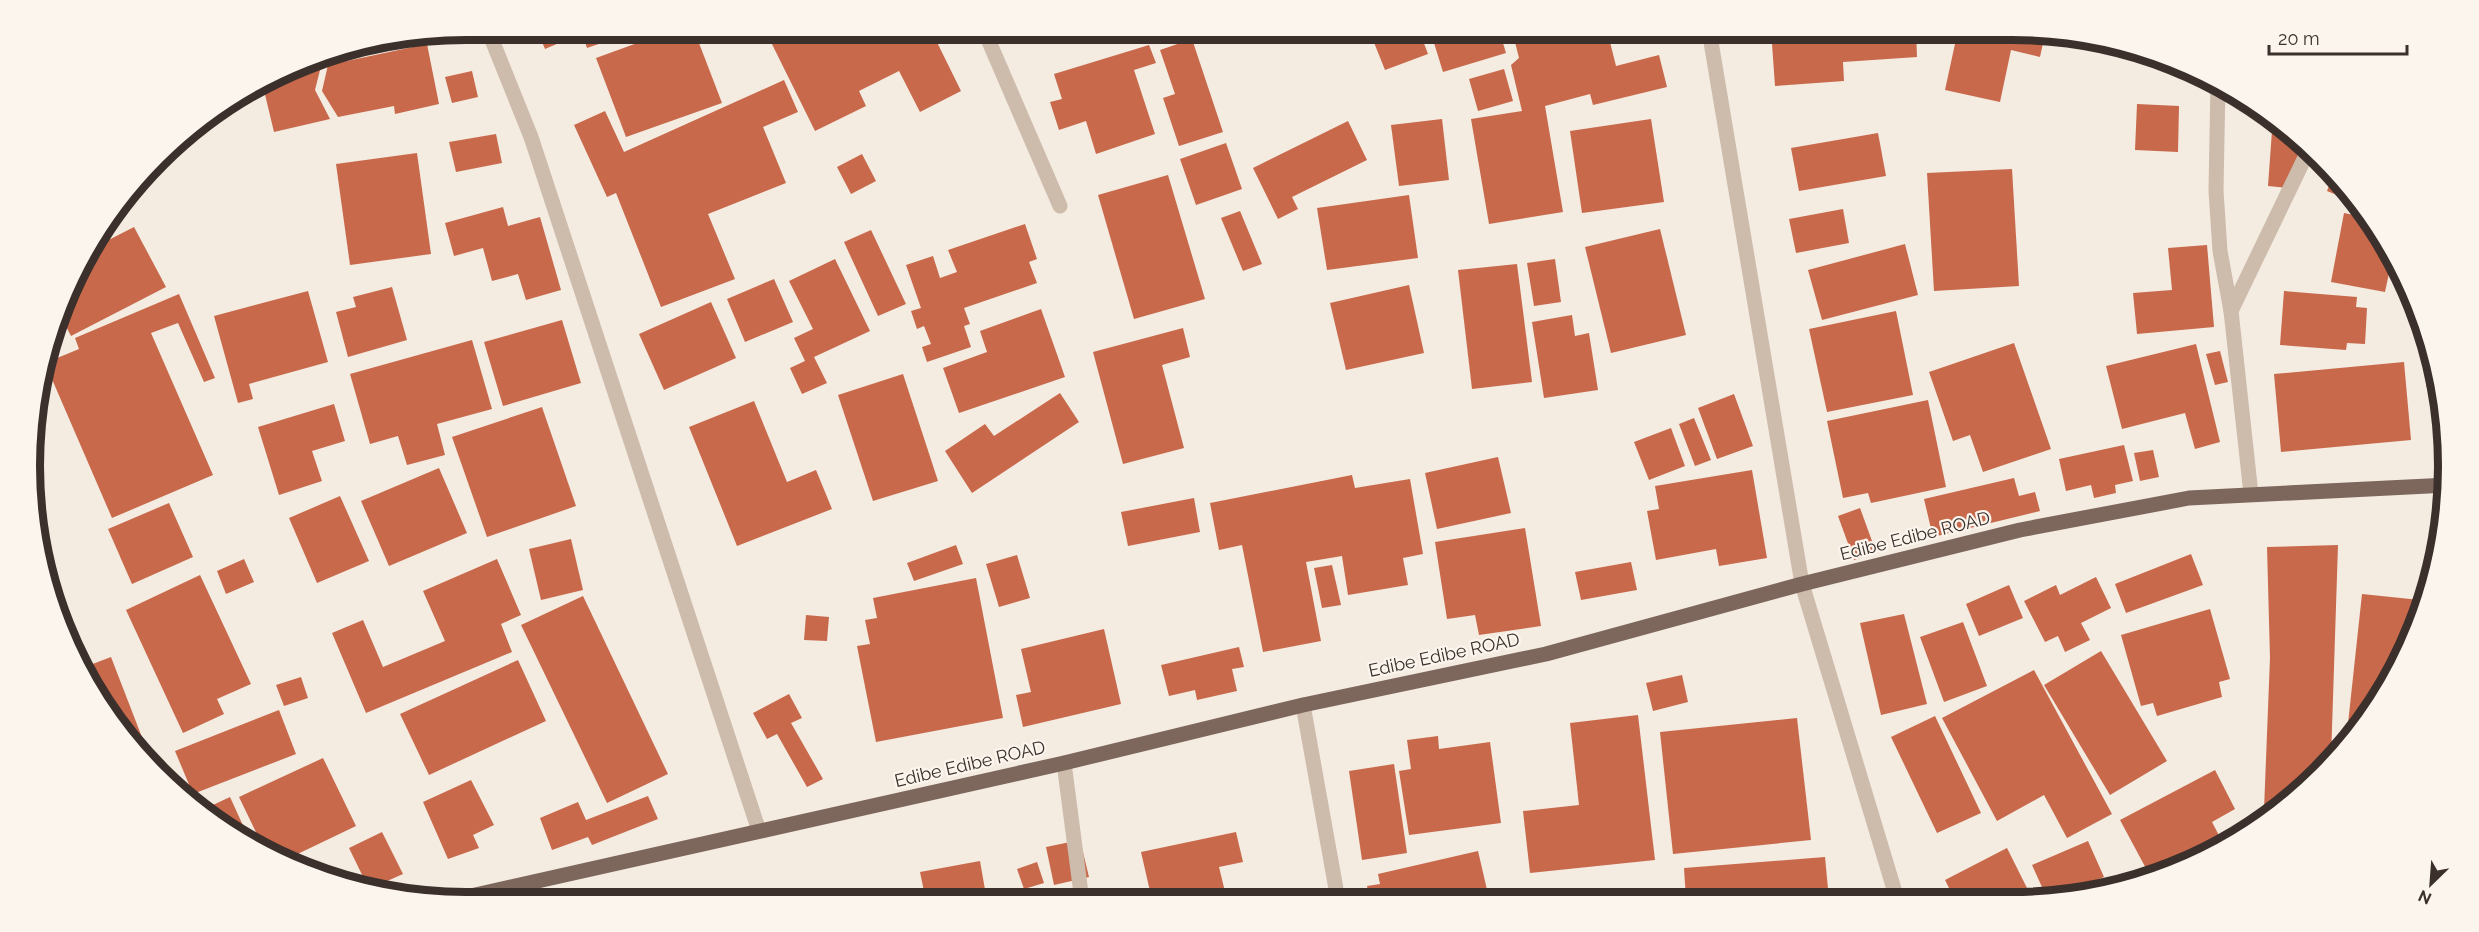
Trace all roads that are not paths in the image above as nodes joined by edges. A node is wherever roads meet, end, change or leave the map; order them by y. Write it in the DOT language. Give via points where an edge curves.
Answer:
graph roads {
  1 [pos="492,40"];
  2 [pos="988,40"];
  3 [pos="1711,40"];
  4 [pos="2217,93"];
  5 [pos="2305,157"];
  6 [pos="1060,206"];
  7 [pos="2231,311"];
  8 [pos="2438,485"];
  9 [pos="2251,494"];
  10 [pos="1802,584"];
  11 [pos="1303,705"];
  12 [pos="1064,763"];
  13 [pos="759,831"];
  14 [pos="488,892"];
  15 [pos="1081,892"];
  16 [pos="1337,892"];
  17 [pos="1895,892"];
  1 -- 13 [label="street" via="531,137"];
  2 -- 6 [label="street"];
  3 -- 10 [label="street"];
  4 -- 7 [label="street" via="2217,203 2220,251"];
  5 -- 7 [label="street"];
  7 -- 9 [label="street"];
  8 -- 9 [label="main road, Edibe Edibe ROAD"];
  9 -- 10 [label="main road, Edibe Edibe ROAD" via="2189,498 2020,530"];
  10 -- 11 [label="main road, Edibe Edibe ROAD" via="1546,654"];
  10 -- 17 [label="street"];
  11 -- 12 [label="main road, Edibe Edibe ROAD"];
  11 -- 16 [label="street"];
  12 -- 13 [label="main road, Edibe Edibe ROAD"];
  12 -- 15 [label="street"];
  13 -- 14 [label="main road, Edibe Edibe ROAD"];
}
